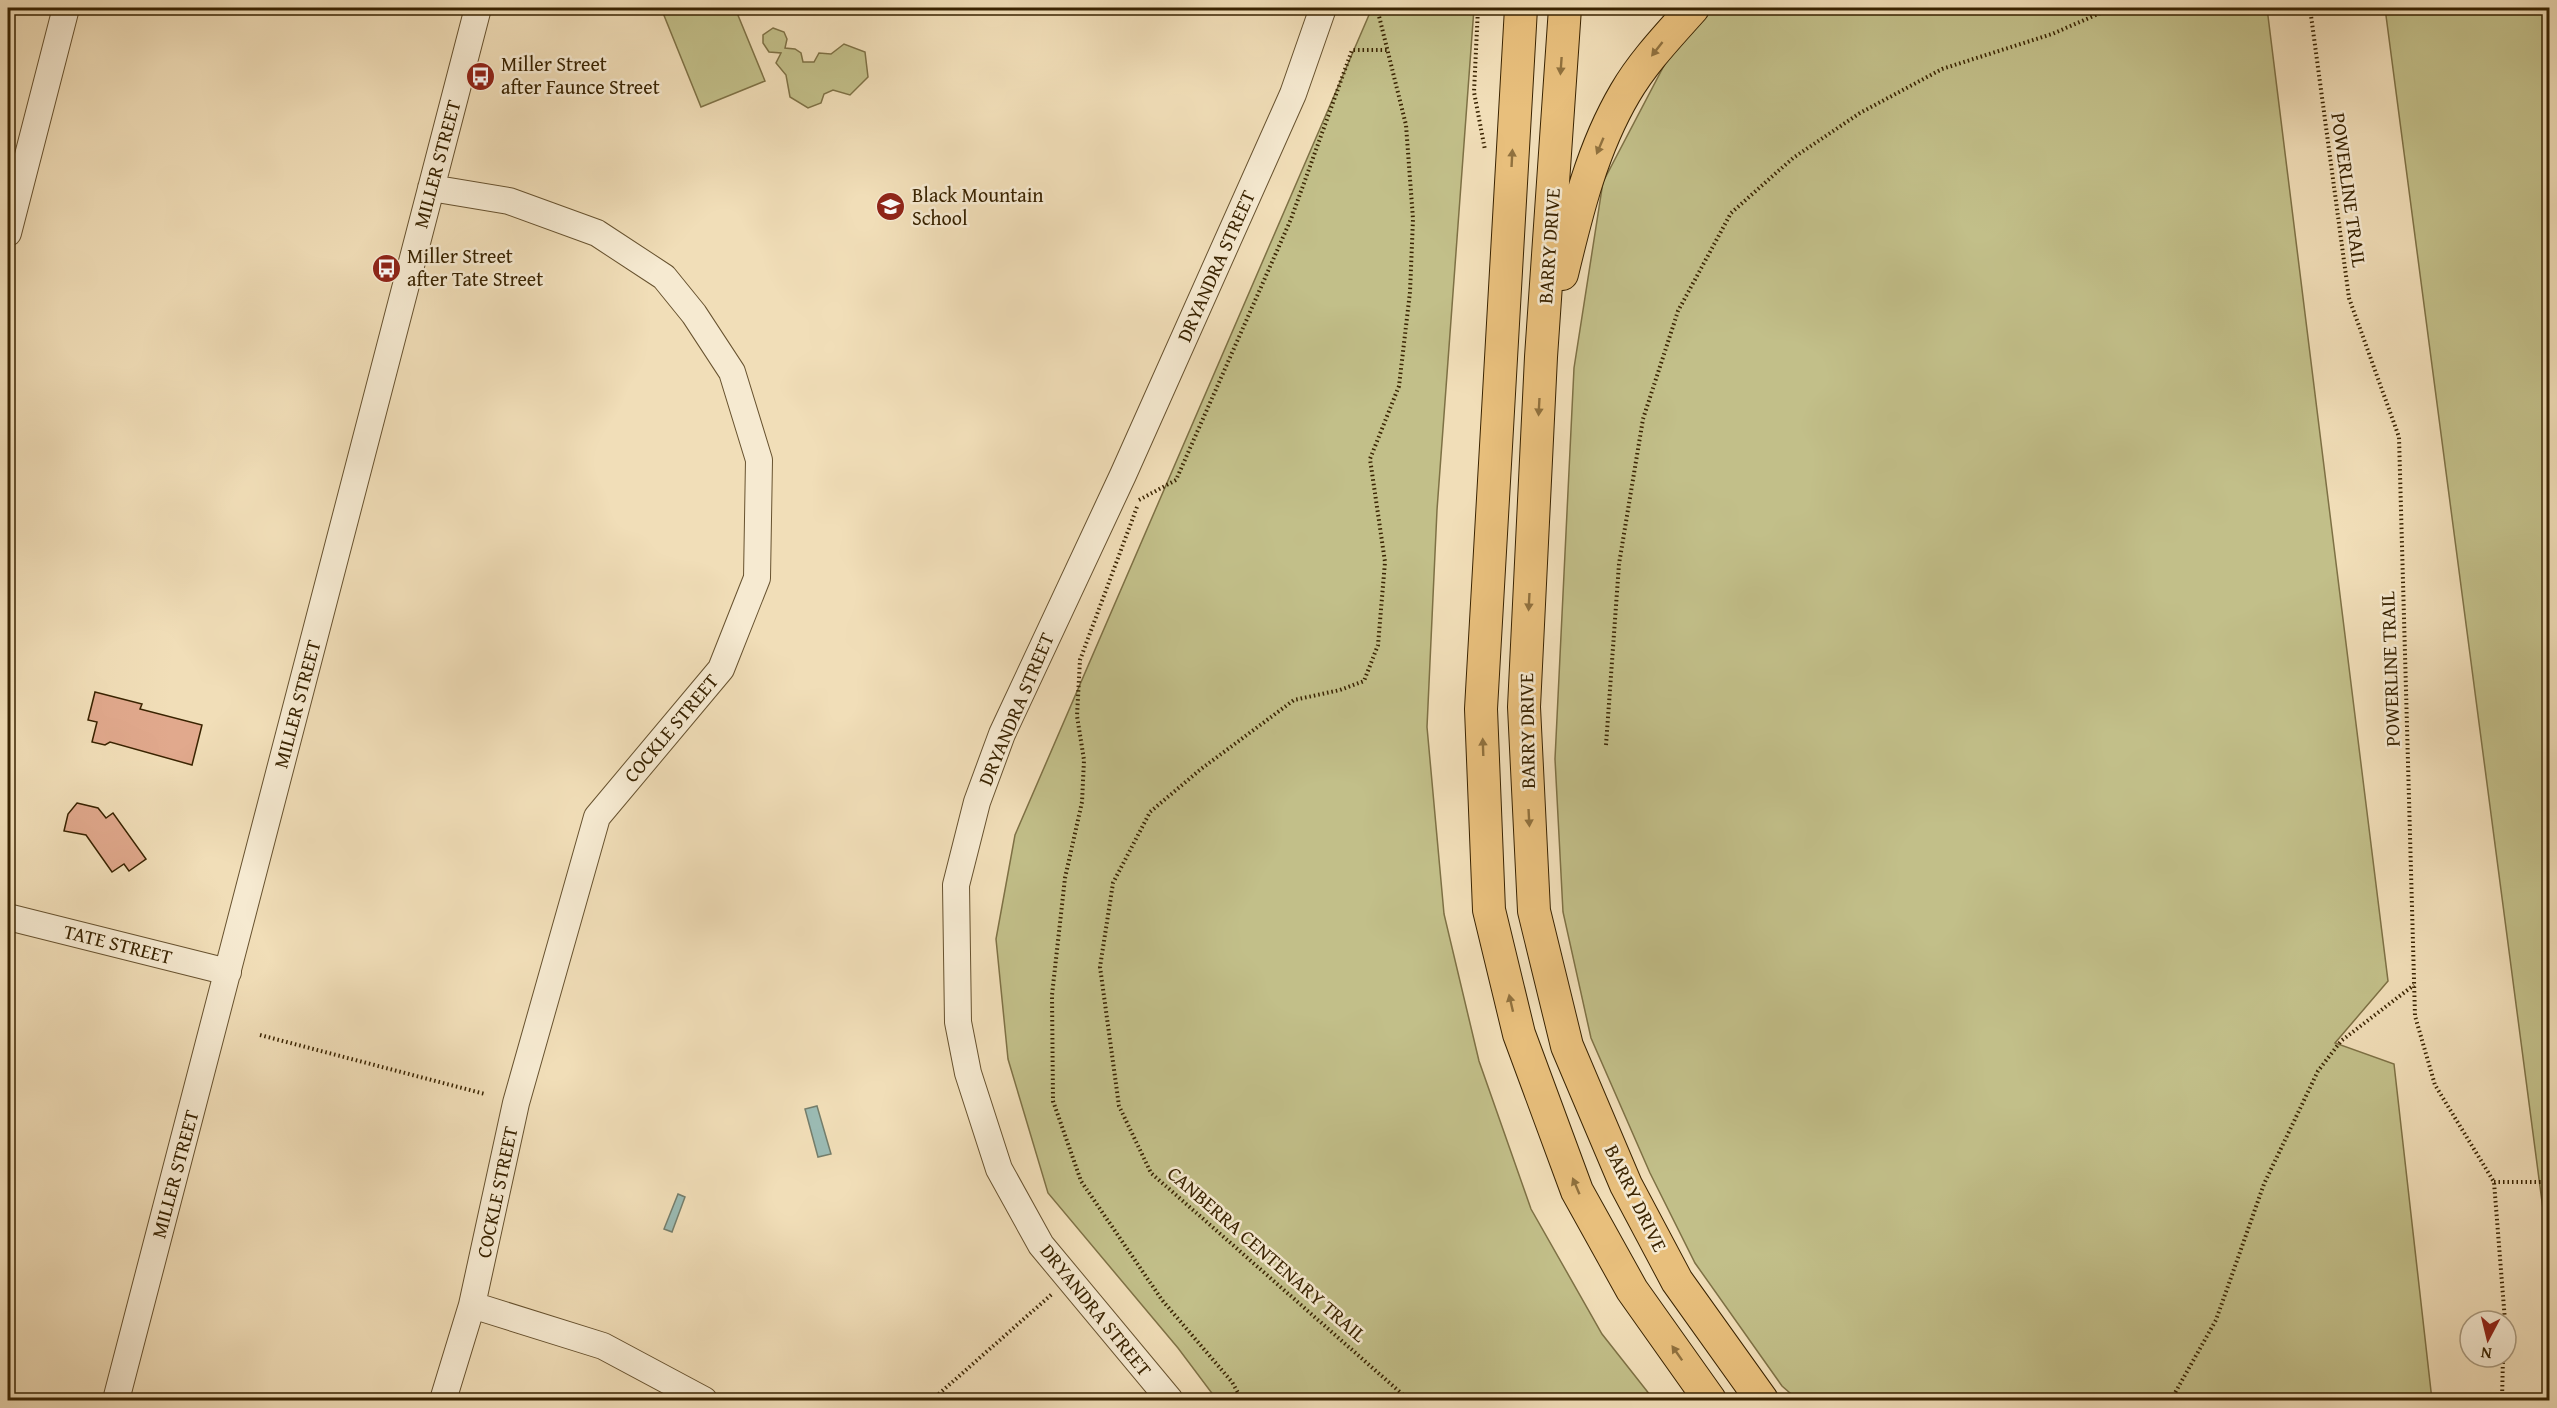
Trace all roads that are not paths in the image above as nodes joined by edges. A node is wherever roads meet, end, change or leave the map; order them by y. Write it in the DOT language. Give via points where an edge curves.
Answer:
graph roads {
  1 [pos="66,8"];
  2 [pos="478,8"];
  3 [pos="1323,8"];
  4 [pos="1521,8"];
  5 [pos="1565,8"];
  6 [pos="1693,8"];
  7 [pos="431,188"];
  8 [pos="8,233"];
  9 [pos="1541,357"];
  10 [pos="8,918"];
  11 [pos="228,972"];
  12 [pos="472,1305"];
  13 [pos="116,1401"];
  14 [pos="443,1401"];
  15 [pos="704,1401"];
  16 [pos="1170,1401"];
  17 [pos="1710,1401"];
  18 [pos="1762,1401"];
  1 -- 8 [label="street"];
  2 -- 7 [label="street, MILLER STREET"];
  3 -- 16 [label="street, DRYANDRA STREET" via="1283,116 1002,734 977,801 957,885 958,1022 968,1073 999,1169 1041,1245"];
  17 -- 4 [label="main road, BARRY DRIVE, one-way" via="1632,1290 1577,1191 1519,1034 1489,910 1481,709"];
  5 -- 9 [label="main road, BARRY DRIVE, one-way"];
  6 -- 9 [label="main road, one-way" via="1640,71 1607,128 1574,224"];
  7 -- 11 [label="street, MILLER STREET"];
  7 -- 12 [label="street, COCKLE STREET" via="509,201 597,233 664,277 732,372 759,460 757,578 721,669 597,817 516,1102"];
  9 -- 18 [label="main road, BARRY DRIVE, one-way" via="1524,707 1534,911 1567,1046 1626,1185 1677,1281"];
  10 -- 11 [label="street, TATE STREET"];
  11 -- 13 [label="street, MILLER STREET"];
  12 -- 14 [label="street, COCKLE STREET"];
  12 -- 15 [label="street" via="603,1346"];
}
